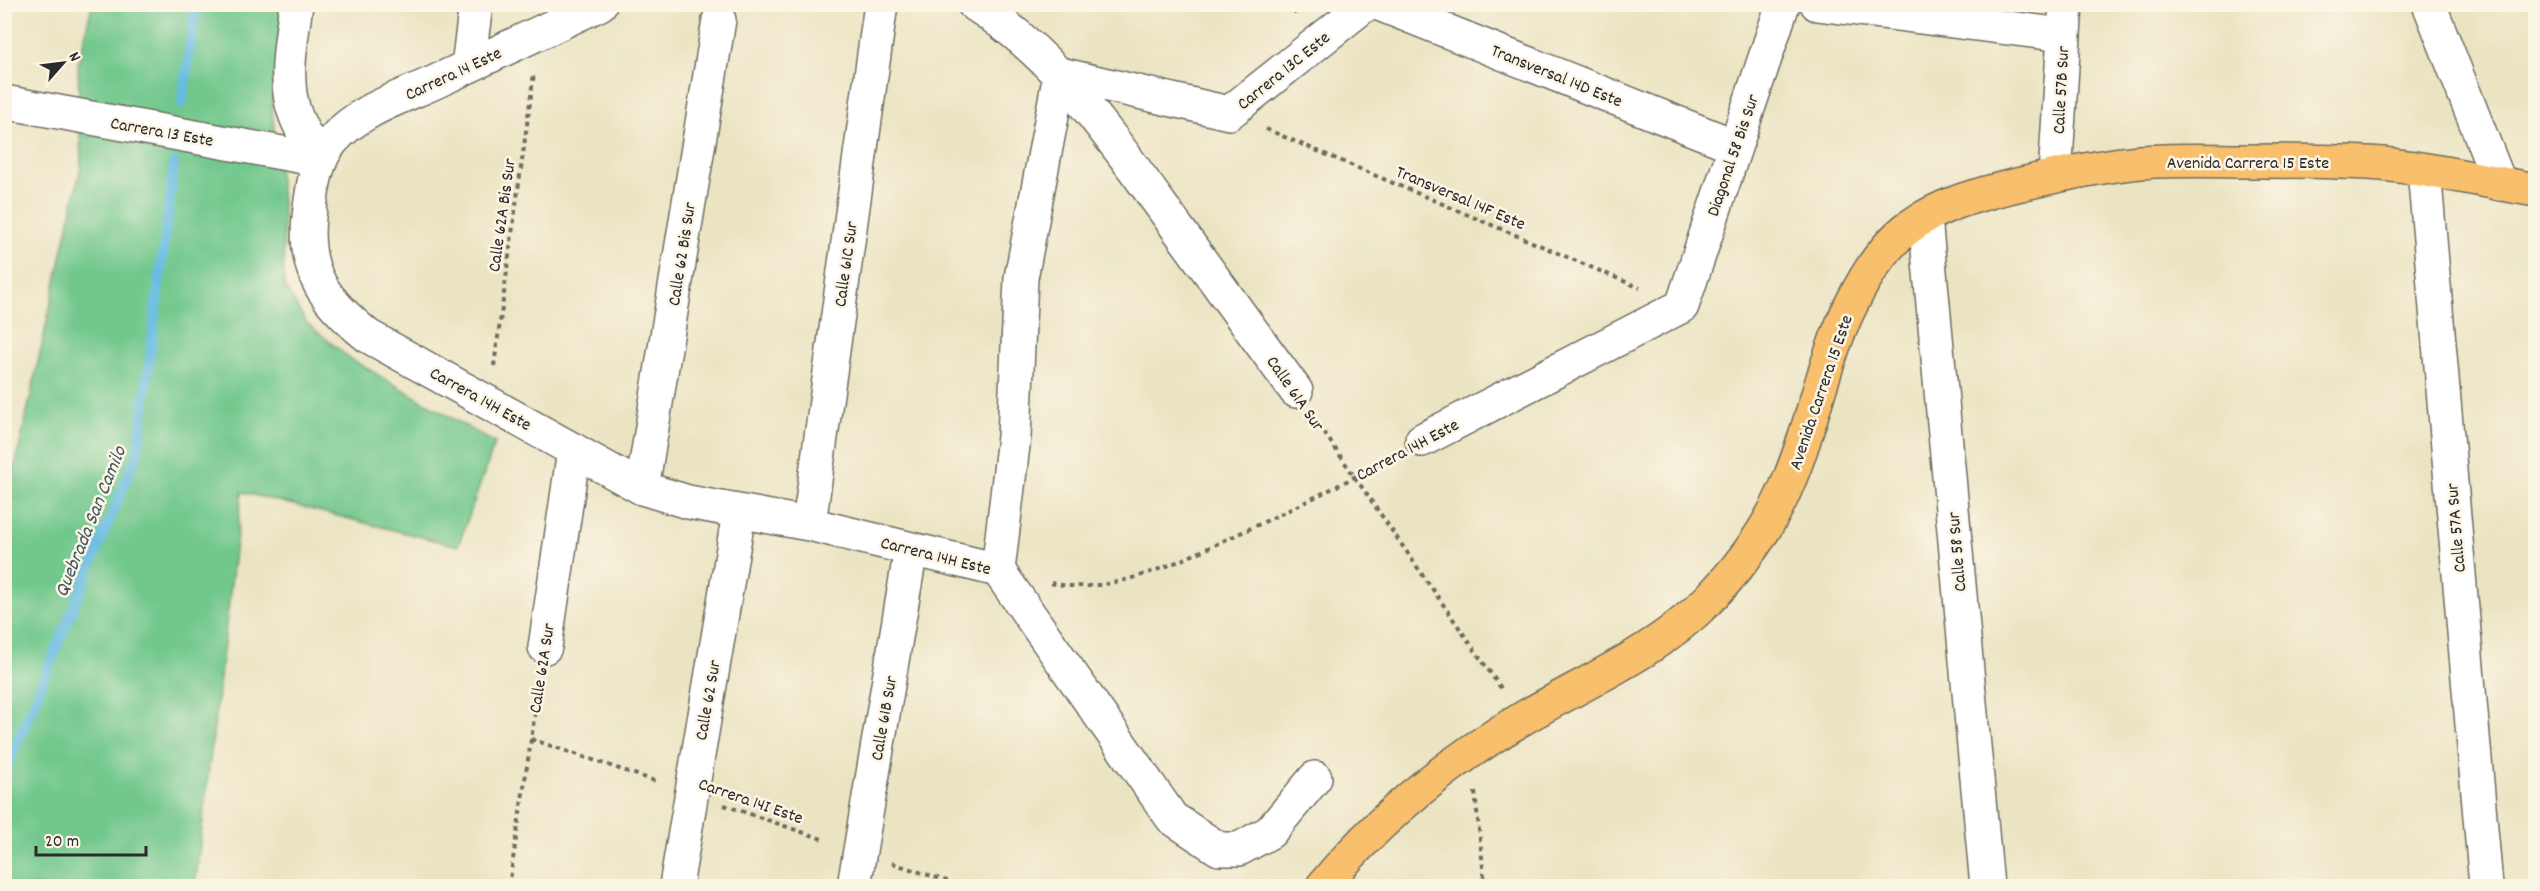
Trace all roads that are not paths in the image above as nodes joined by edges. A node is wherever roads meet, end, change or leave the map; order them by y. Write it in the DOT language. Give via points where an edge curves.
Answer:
graph roads {
  1 [pos="296,4"];
  2 [pos="476,4"];
  3 [pos="600,4"];
  4 [pos="881,4"];
  5 [pos="974,4"];
  6 [pos="1366,4"];
  7 [pos="1379,4"];
  8 [pos="1783,4"];
  9 [pos="1817,4"];
  10 [pos="2429,4"];
  11 [pos="2065,20"];
  12 [pos="719,21"];
  13 [pos="468,66"];
  14 [pos="1060,74"];
  15 [pos="4,102"];
  16 [pos="1735,146"];
  17 [pos="320,160"];
  18 [pos="2424,170"];
  19 [pos="2055,176"];
  20 [pos="2500,184"];
  21 [pos="2535,190"];
  22 [pos="1925,218"];
  23 [pos="1682,306"];
  24 [pos="1296,391"];
  25 [pos="1422,440"];
  26 [pos="574,450"];
  27 [pos="642,488"];
  28 [pos="739,513"];
  29 [pos="809,524"];
  30 [pos="911,549"];
  31 [pos="998,570"];
  32 [pos="545,647"];
  33 [pos="1315,778"];
  34 [pos="676,886"];
  35 [pos="854,886"];
  36 [pos="1323,886"];
  37 [pos="1988,886"];
  38 [pos="2486,886"];
  1 -- 17 [label="street" via="290,83 293,109"];
  2 -- 13 [label="street"];
  3 -- 13 [label="street, Carrera 14 Este"];
  4 -- 29 [label="street, Calle 61C Sur"];
  5 -- 14 [label="street, Calle 61A Sur" via="1027,42"];
  6 -- 14 [label="street, Carrera 13C Este" via="1229,113"];
  7 -- 16 [label="street, Transversal 14D Este"];
  8 -- 16 [label="street, Diagonal 58 Bis Sur"];
  9 -- 11 [label="street"];
  10 -- 20 [label="street"];
  11 -- 19 [label="street, Calle 57B Sur"];
  12 -- 27 [label="street, Calle 62 Bis Sur"];
  13 -- 17 [label="street, Carrera 14 Este" via="370,112 333,140"];
  14 -- 24 [label="street, Calle 61A Sur" via="1111,137"];
  14 -- 31 [label="street" via="1021,278 1014,437"];
  15 -- 17 [label="street, Carrera 13 Este"];
  16 -- 23 [label="street, Diagonal 58 Bis Sur"];
  17 -- 26 [label="street, Carrera 14H Este" via="310,203 310,259 328,300 342,316 368,336"];
  18 -- 19 [label="main road, Avenida Carrera 15 Este" via="2321,161 2184,161 2142,162"];
  18 -- 20 [label="main road, Avenida Carrera 15 Este"];
  18 -- 38 [label="street, Calle 57A Sur"];
  19 -- 22 [label="main road, Avenida Carrera 15 Este" via="1986,192"];
  20 -- 21 [label="main road, Avenida Carrera 15 Este"];
  22 -- 36 [label="main road, Avenida Carrera 15 Este" via="1893,241 1853,301 1785,490 1753,547 1730,577 1689,617 1644,650 1471,751 1391,813 1353,849"];
  22 -- 37 [label="street, Calle 58 Sur"];
  23 -- 25 [label="street, Carrera 14H Este"];
  26 -- 27 [label="street, Carrera 14H Este"];
  26 -- 32 [label="street, Calle 62A Sur"];
  27 -- 28 [label="street, Carrera 14H Este"];
  28 -- 29 [label="street, Carrera 14H Este"];
  28 -- 34 [label="street, Calle 62 Sur"];
  29 -- 30 [label="street, Carrera 14H Este"];
  30 -- 31 [label="street, Carrera 14H Este"];
  30 -- 35 [label="street, Calle 61B Sur"];
  31 -- 33 [label="street" via="1172,818 1219,849 1239,849 1270,832"];
}
